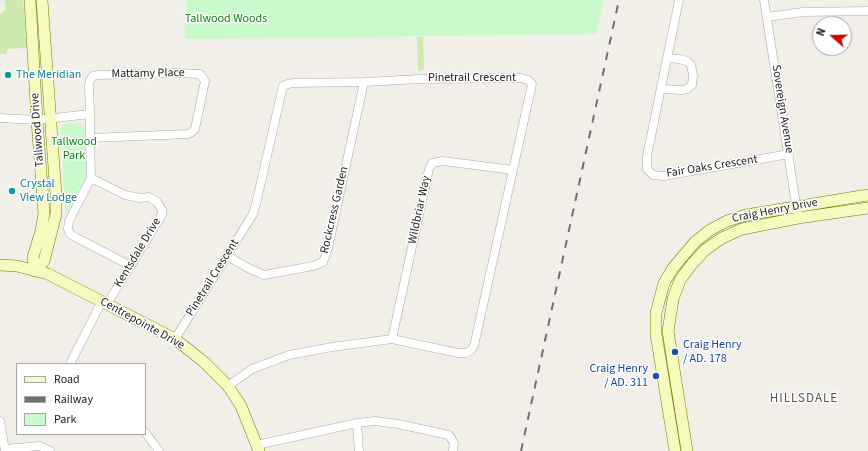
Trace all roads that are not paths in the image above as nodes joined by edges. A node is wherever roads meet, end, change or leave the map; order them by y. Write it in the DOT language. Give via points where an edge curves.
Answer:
graph roads {
  1 [pos="30,0"];
  2 [pos="42,0"];
  3 [pos="679,0"];
  4 [pos="764,0"];
  5 [pos="868,12"];
  6 [pos="767,17"];
  7 [pos="667,58"];
  8 [pos="364,82"];
  9 [pos="661,89"];
  10 [pos="90,114"];
  11 [pos="0,118"];
  12 [pos="51,119"];
  13 [pos="37,120"];
  14 [pos="90,138"];
  15 [pos="789,154"];
  16 [pos="513,170"];
  17 [pos="91,178"];
  18 [pos="868,195"];
  19 [pos="796,206"];
  20 [pos="868,208"];
  21 [pos="798,218"];
  22 [pos="228,256"];
  23 [pos="0,265"];
  24 [pos="131,266"];
  25 [pos="35,271"];
  26 [pos="105,303"];
  27 [pos="175,339"];
  28 [pos="392,339"];
  29 [pos="71,363"];
  30 [pos="228,386"];
  31 [pos="0,421"];
  32 [pos="357,423"];
  33 [pos="146,433"];
  34 [pos="258,448"];
  35 [pos="5,450"];
  36 [pos="50,451"];
  37 [pos="159,451"];
  38 [pos="359,451"];
  39 [pos="453,451"];
  40 [pos="675,451"];
  41 [pos="687,451"];
  1 -- 13 [label="street, Tallwood Drive"];
  2 -- 12 [label="street, Tallwood Drive"];
  3 -- 7 [label="street, Fair Oaks Crescent"];
  4 -- 6 [label="street, Sovereign Avenue"];
  5 -- 6 [label="street" via="803,12"];
  6 -- 15 [label="street, Sovereign Avenue"];
  7 -- 9 [label="street, Fair Oaks Crescent"];
  7 -- 9 [label="street" via="687,61 691,65 692,85 682,90"];
  8 -- 16 [label="street, Pinetrail Crescent" via="421,78 528,80 532,84"];
  8 -- 22 [label="street, Pinetrail Crescent" via="293,83 283,86 253,214"];
  8 -- 22 [label="street, Rockcress Garden" via="323,262 264,275"];
  9 -- 15 [label="street, Fair Oaks Crescent" via="647,156 647,170 653,175 664,176"];
  10 -- 12 [label="street"];
  10 -- 14 [label="street, Mattamy Place"];
  10 -- 14 [label="street, Mattamy Place" via="89,86 93,76 195,73 200,74 205,81 195,129 188,134"];
  11 -- 13 [label="street"];
  12 -- 13 [label="street"];
  12 -- 25 [label="street, Tallwood Drive" via="56,214 44,261"];
  13 -- 25 [label="street, Tallwood Drive" via="44,214 33,257"];
  14 -- 17 [label="street, Mattamy Place"];
  15 -- 19 [label="street, Sovereign Avenue"];
  16 -- 28 [label="street, Wildbriar Way" via="444,162 432,163"];
  16 -- 28 [label="street, Pinetrail Crescent" via="474,346 471,350 458,353"];
  17 -- 24 [label="street, Mattamy Place" via="69,221 70,234"];
  17 -- 24 [label="street, Kentsdale Drive" via="125,195 149,197 158,202 162,210 162,215"];
  18 -- 19 [label="street, Craig Henry Drive"];
  19 -- 21 [label="street, Sovereign Avenue"];
  19 -- 40 [label="street, Craig Henry Drive" via="746,215 710,230 695,242 664,283 656,313 656,334"];
  20 -- 21 [label="street, Craig Henry Drive"];
  21 -- 41 [label="street, Craig Henry Drive" via="742,229 722,238 705,250 680,280 673,299 668,331"];
  22 -- 27 [label="street, Pinetrail Crescent"];
  23 -- 25 [label="street, Centrepointe Drive"];
  24 -- 26 [label="street, Kentsdale Drive"];
  25 -- 26 [label="street, Centrepointe Drive" via="48,274"];
  26 -- 27 [label="street, Centrepointe Drive"];
  26 -- 29 [label="street, Kentsdale Drive"];
  27 -- 30 [label="street, Centrepointe Drive" via="204,362"];
  28 -- 30 [label="street, Pinetrail Crescent" via="289,355 252,369"];
  30 -- 34 [label="street, Centrepointe Drive" via="241,406"];
  31 -- 35 [label="street"];
  32 -- 34 [label="street"];
  32 -- 38 [label="street"];
  32 -- 39 [label="street" via="375,421 398,424 449,435 454,443"];
  33 -- 37 [label="street"];
  35 -- 36 [label="street" via="40,446"];
}
